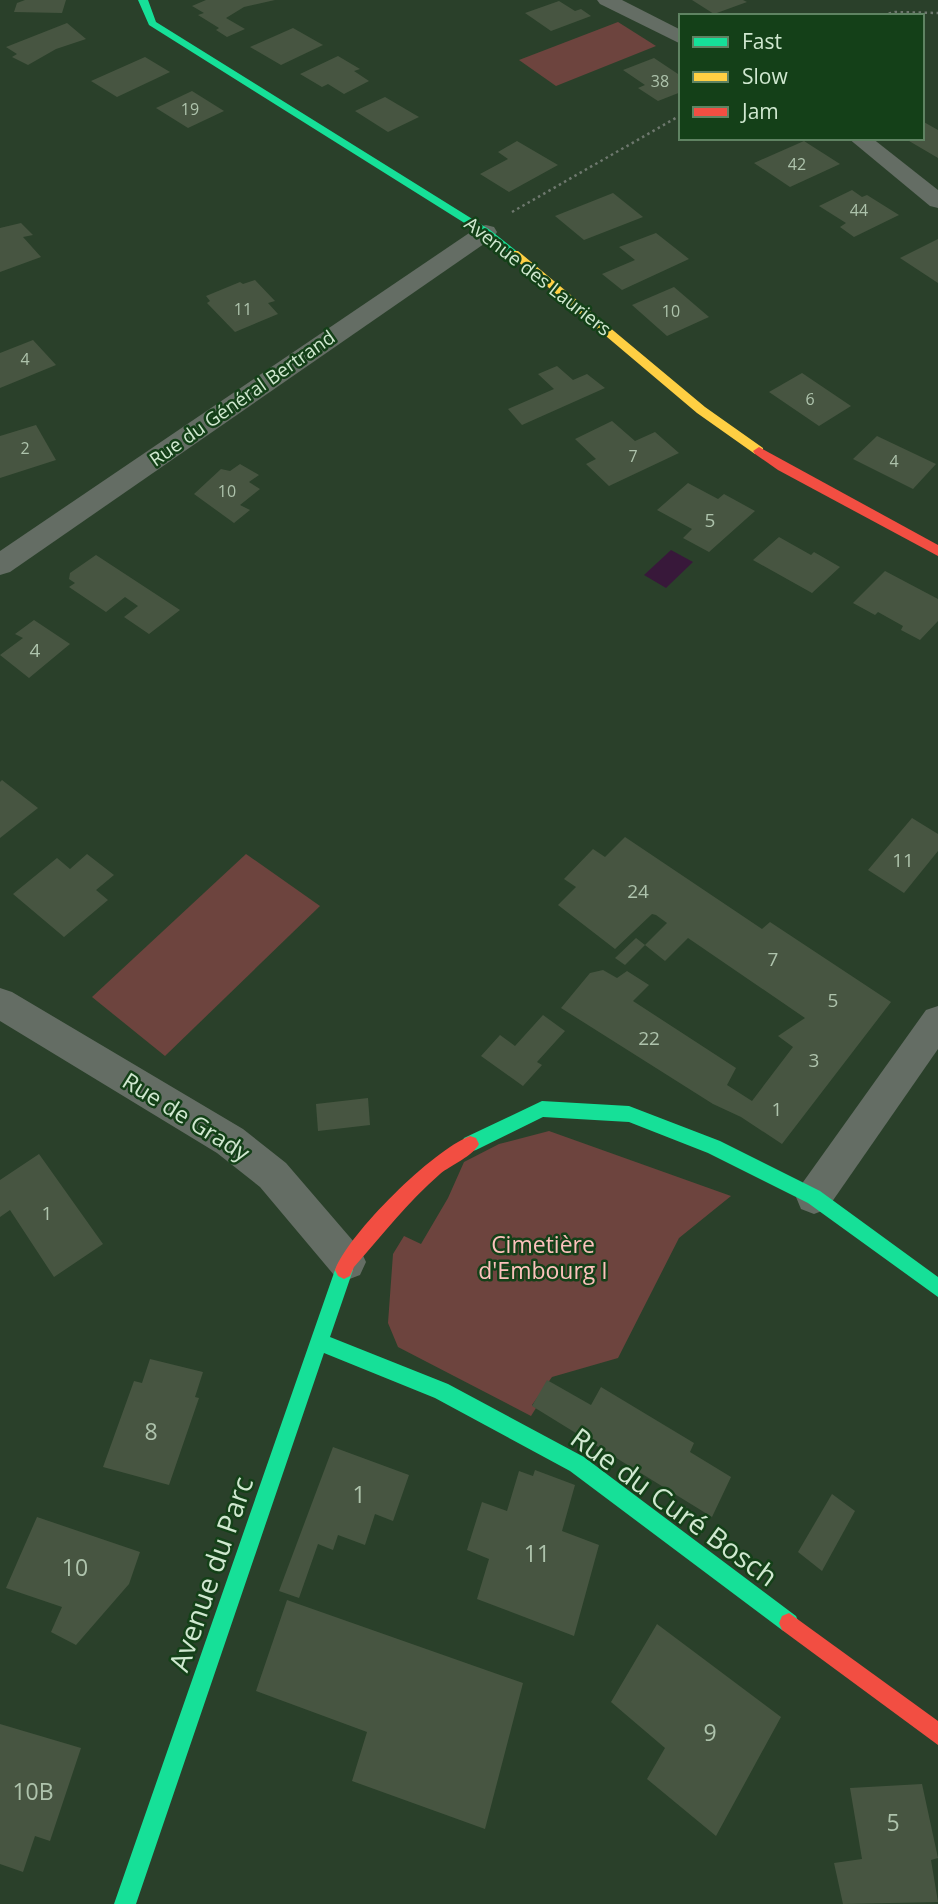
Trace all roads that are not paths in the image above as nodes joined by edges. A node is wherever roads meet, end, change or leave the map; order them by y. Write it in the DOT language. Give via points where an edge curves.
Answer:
graph roads {
  1 [pos="143,0"];
  2 [pos="607,0"];
  3 [pos="679,37"];
  4 [pos="861,140"];
  5 [pos="938,201"];
  6 [pos="486,232"];
  7 [pos="938,551"];
  8 [pos="0,565"];
  9 [pos="0,1003"];
  10 [pos="938,1020"];
  11 [pos="814,1197"];
  12 [pos="346,1262"];
  13 [pos="938,1288"];
  14 [pos="319,1342"];
  15 [pos="938,1734"];
  16 [pos="125,1904"];
  1 -- 6 [label="street, Avenue des Lauriers" via="152,23"];
  2 -- 3 [label="street"];
  4 -- 5 [label="street"];
  6 -- 7 [label="street, Avenue des Lauriers" via="701,410 782,467"];
  6 -- 8 [label="street, Rue du Général Bertrand"];
  9 -- 12 [label="street, Rue de Grady" via="230,1141 273,1175"];
  10 -- 11 [label="street"];
  11 -- 12 [label="street" via="714,1147 629,1114 542,1108 455,1150"];
  11 -- 13 [label="street"];
  12 -- 14 [label="street, Avenue du Parc"];
  14 -- 15 [label="street, Rue du Curé Bosch" via="441,1391 578,1464"];
  14 -- 16 [label="street, Avenue du Parc"];
}
